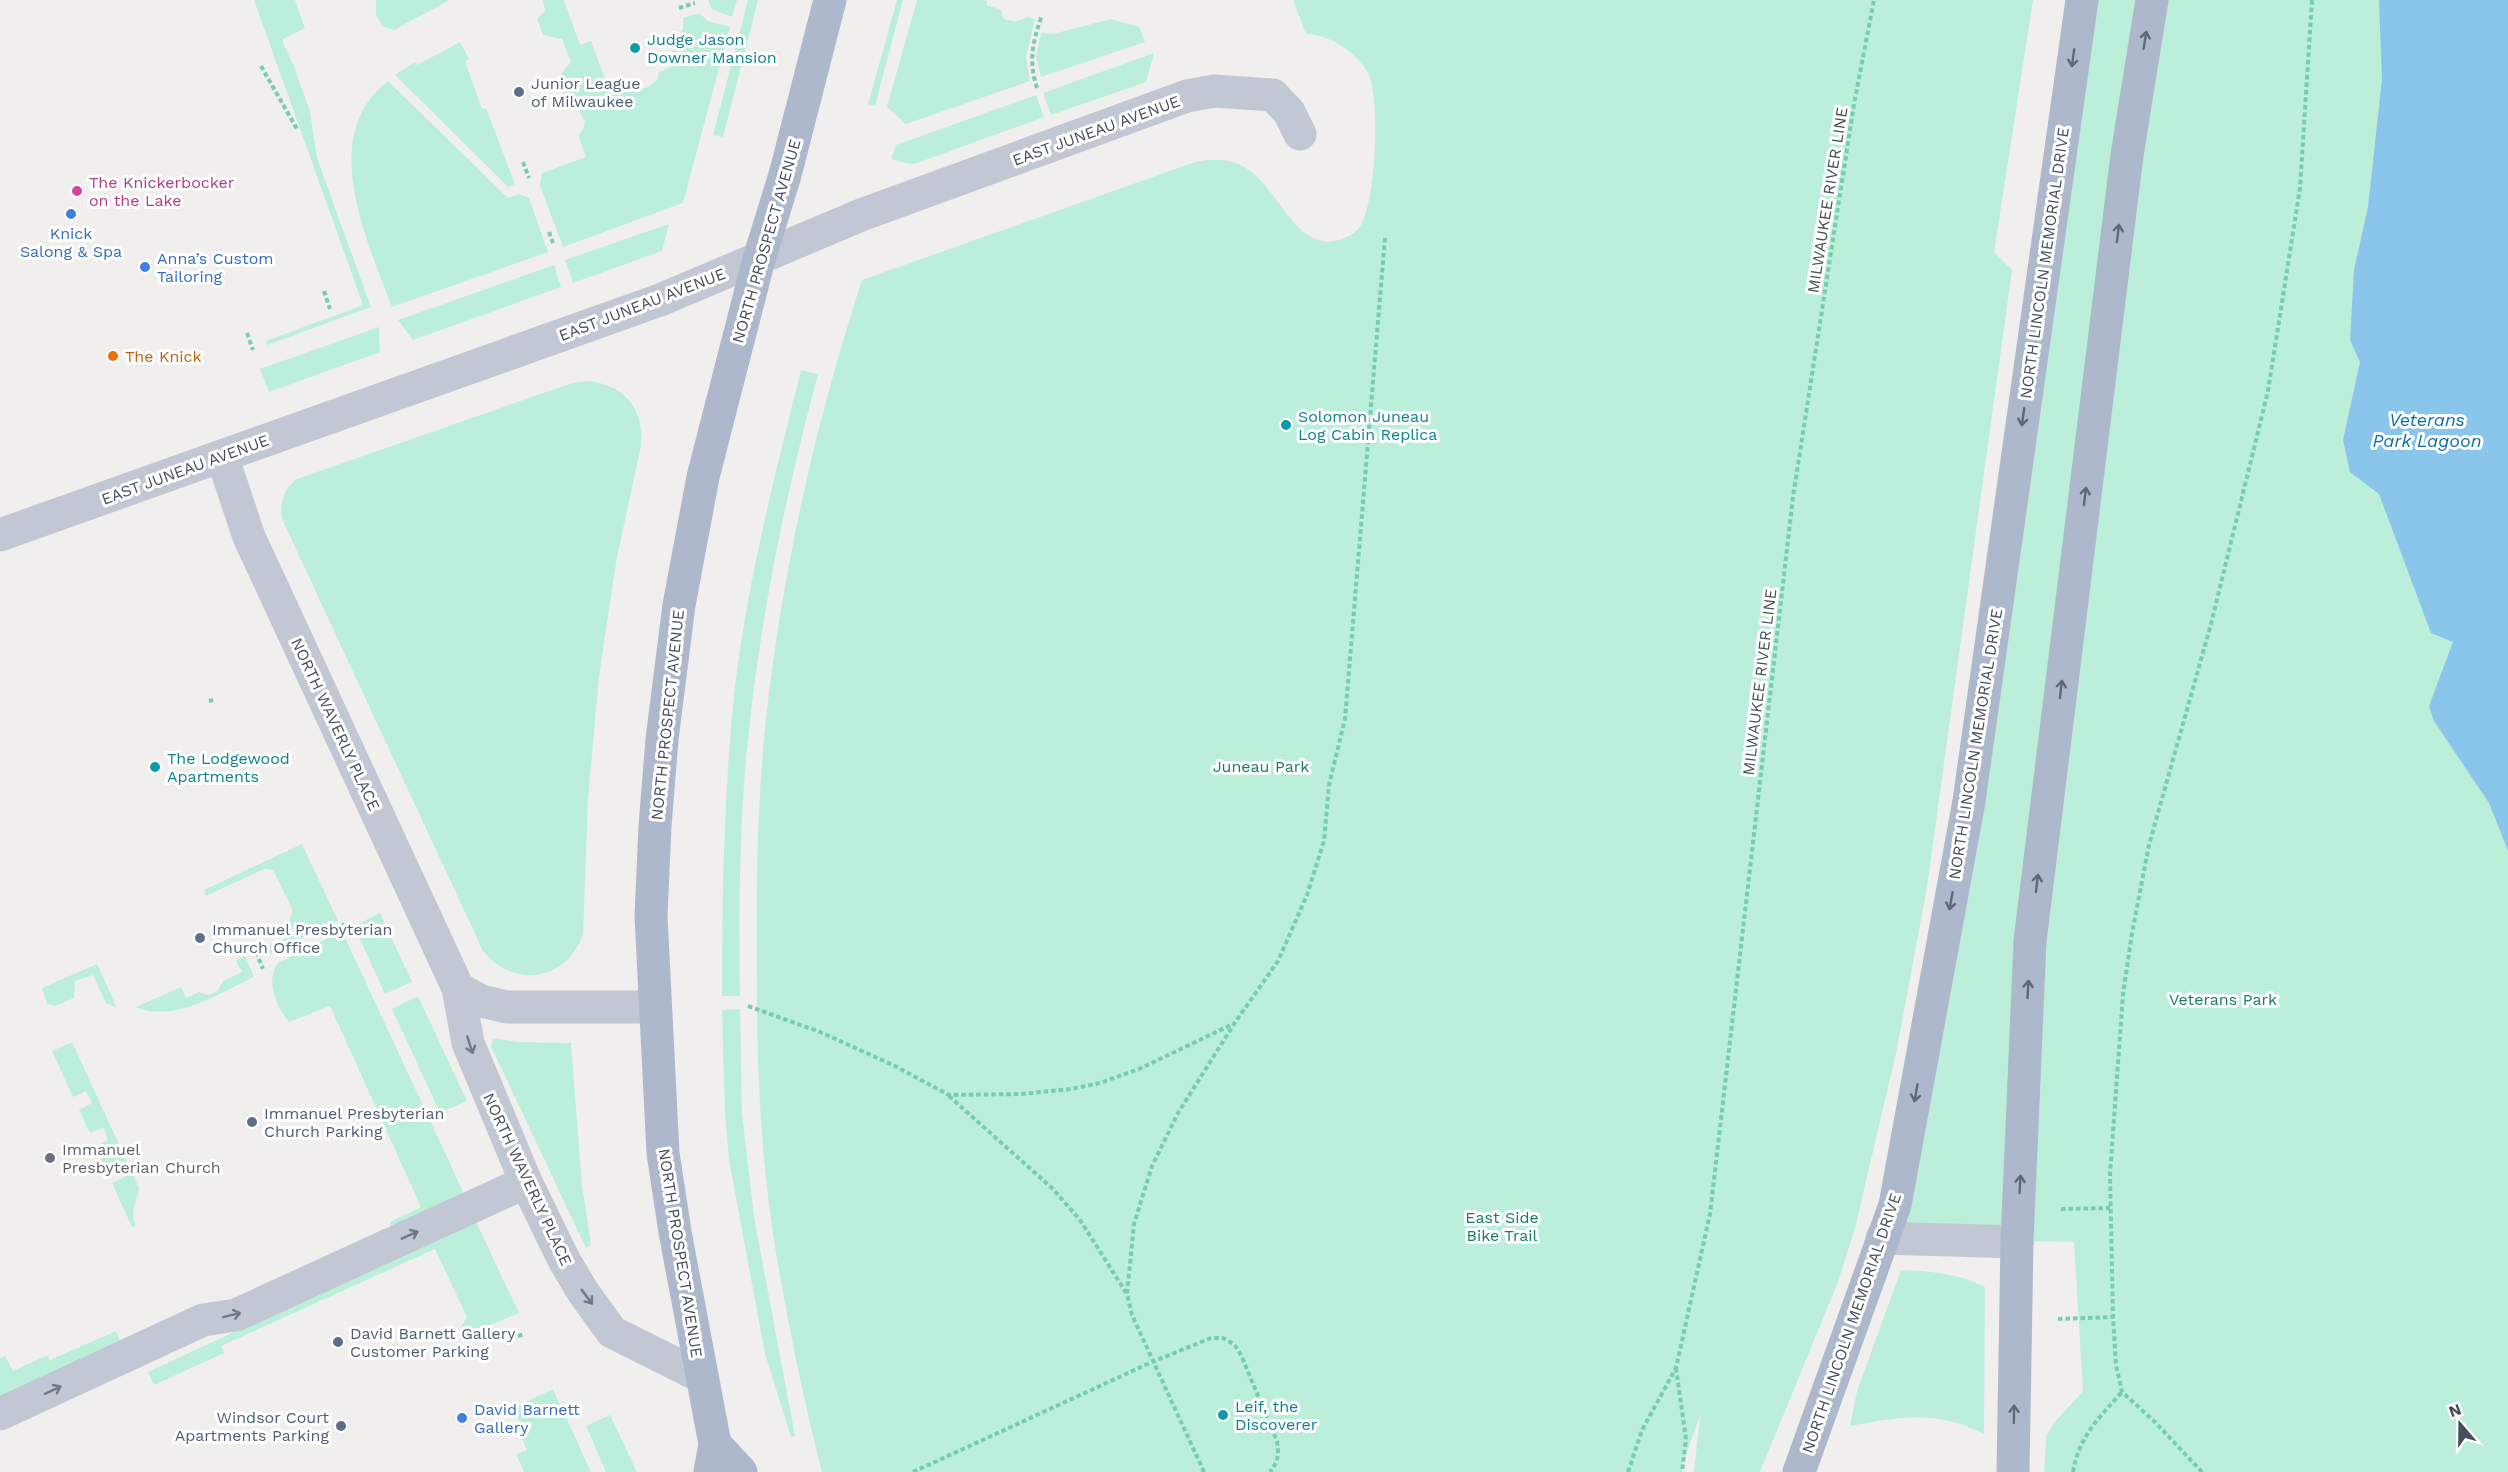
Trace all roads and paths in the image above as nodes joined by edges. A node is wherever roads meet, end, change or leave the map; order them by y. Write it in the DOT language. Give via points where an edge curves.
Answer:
graph roads {
  1 [pos="830,0"];
  2 [pos="1874,0"];
  3 [pos="2082,0"];
  4 [pos="2152,0"];
  5 [pos="2312,0"];
  6 [pos="695,3"];
  7 [pos="680,8"];
  8 [pos="1042,15"];
  9 [pos="261,66"];
  10 [pos="1037,88"];
  11 [pos="297,129"];
  12 [pos="1300,134"];
  13 [pos="523,162"];
  14 [pos="529,178"];
  15 [pos="549,232"];
  16 [pos="1385,237"];
  17 [pos="553,243"];
  18 [pos="759,259"];
  19 [pos="324,291"];
  20 [pos="330,309"];
  21 [pos="247,333"];
  22 [pos="253,350"];
  23 [pos="222,456"];
  24 [pos="0,535"];
  25 [pos="346,923"];
  26 [pos="320,936"];
  27 [pos="256,952"];
  28 [pos="264,969"];
  29 [pos="459,988"];
  30 [pos="748,1006"];
  31 [pos="655,1007"];
  32 [pos="1234,1024"];
  33 [pos="949,1095"];
  34 [pos="526,1182"];
  35 [pos="2110,1208"];
  36 [pos="2018,1226"];
  37 [pos="1882,1238"];
  38 [pos="1127,1294"];
  39 [pos="2113,1317"];
  40 [pos="2016,1321"];
  41 [pos="525,1334"];
  42 [pos="518,1336"];
  43 [pos="1152,1362"];
  44 [pos="1676,1368"];
  45 [pos="702,1377"];
  46 [pos="2122,1392"];
  47 [pos="0,1414"];
  48 [pos="713,1458"];
  49 [pos="741,1472"];
  50 [pos="913,1472"];
  51 [pos="1204,1472"];
  52 [pos="1270,1472"];
  53 [pos="1628,1472"];
  54 [pos="1682,1472"];
  55 [pos="1799,1472"];
  56 [pos="2013,1472"];
  57 [pos="2073,1472"];
  58 [pos="2202,1472"];
  1 -- 18 [label="main road, NORTH PROSPECT AVENUE"];
  2 -- 44 [label="path, MILWAUKEE RIVER LINE" via="1792,497 1710,1214"];
  3 -- 37 [label="main road, NORTH LINCOLN MEMORIAL DRIVE, one-way" via="1969,801 1895,1205"];
  36 -- 4 [label="main road, one-way" via="2030,941 2127,155"];
  5 -- 35 [label="path" via="2300,189 2268,391 2211,624 2149,845 2132,933 2123,994"];
  6 -- 7 [label="path"];
  8 -- 10 [label="path" via="1032,45 1031,64"];
  9 -- 11 [label="path"];
  12 -- 18 [label="street, EAST JUNEAU AVENUE" via="1289,112 1273,95 1214,91 1187,96 861,215"];
  13 -- 14 [label="path"];
  15 -- 17 [label="path"];
  16 -- 32 [label="path" via="1345,719 1329,785 1324,841 1307,895 1278,961"];
  18 -- 23 [label="street, EAST JUNEAU AVENUE" via="660,300"];
  18 -- 31 [label="main road, NORTH PROSPECT AVENUE" via="703,477 679,605 655,825 651,916"];
  19 -- 20 [label="path"];
  21 -- 22 [label="path"];
  23 -- 24 [label="street, EAST JUNEAU AVENUE"];
  23 -- 29 [label="street, NORTH WAVERLY PLACE" via="249,537"];
  25 -- 26 [label="path"];
  27 -- 28 [label="path"];
  29 -- 31 [label="street" via="481,1001 507,1007"];
  29 -- 34 [label="street, NORTH WAVERLY PLACE, one-way" via="468,1043"];
  30 -- 33 [label="path" via="820,1032"];
  31 -- 45 [label="main road, NORTH PROSPECT AVENUE" via="663,1154"];
  32 -- 33 [label="path" via="1100,1083 1022,1094"];
  32 -- 38 [label="path" via="1178,1113 1152,1166 1134,1224"];
  33 -- 38 [label="path" via="1053,1189 1080,1220"];
  34 -- 45 [label="street, NORTH WAVERLY PLACE, one-way" via="564,1260 612,1332"];
  47 -- 34 [label="street, one-way" via="203,1320 236,1315"];
  35 -- 36 [label="path"];
  35 -- 39 [label="path"];
  36 -- 37 [label="street"];
  36 -- 40 [label="main road"];
  37 -- 55 [label="main road, NORTH LINCOLN MEMORIAL DRIVE"];
  38 -- 43 [label="path"];
  39 -- 40 [label="path"];
  39 -- 46 [label="path"];
  56 -- 40 [label="main road, one-way"];
  41 -- 42 [label="path"];
  43 -- 50 [label="path"];
  43 -- 51 [label="path"];
  43 -- 52 [label="path" via="1211,1338 1223,1338 1234,1344 1277,1441 1276,1465"];
  44 -- 53 [label="path, MILWAUKEE RIVER LINE" via="1642,1430"];
  44 -- 54 [label="path, MILWAUKEE RIVER LINE" via="1686,1438"];
  45 -- 48 [label="main road, NORTH PROSPECT AVENUE"];
  46 -- 57 [label="path" via="2085,1434 2076,1452"];
  46 -- 58 [label="path"];
  48 -- 49 [label="main road, NORTH PROSPECT AVENUE"];
}
